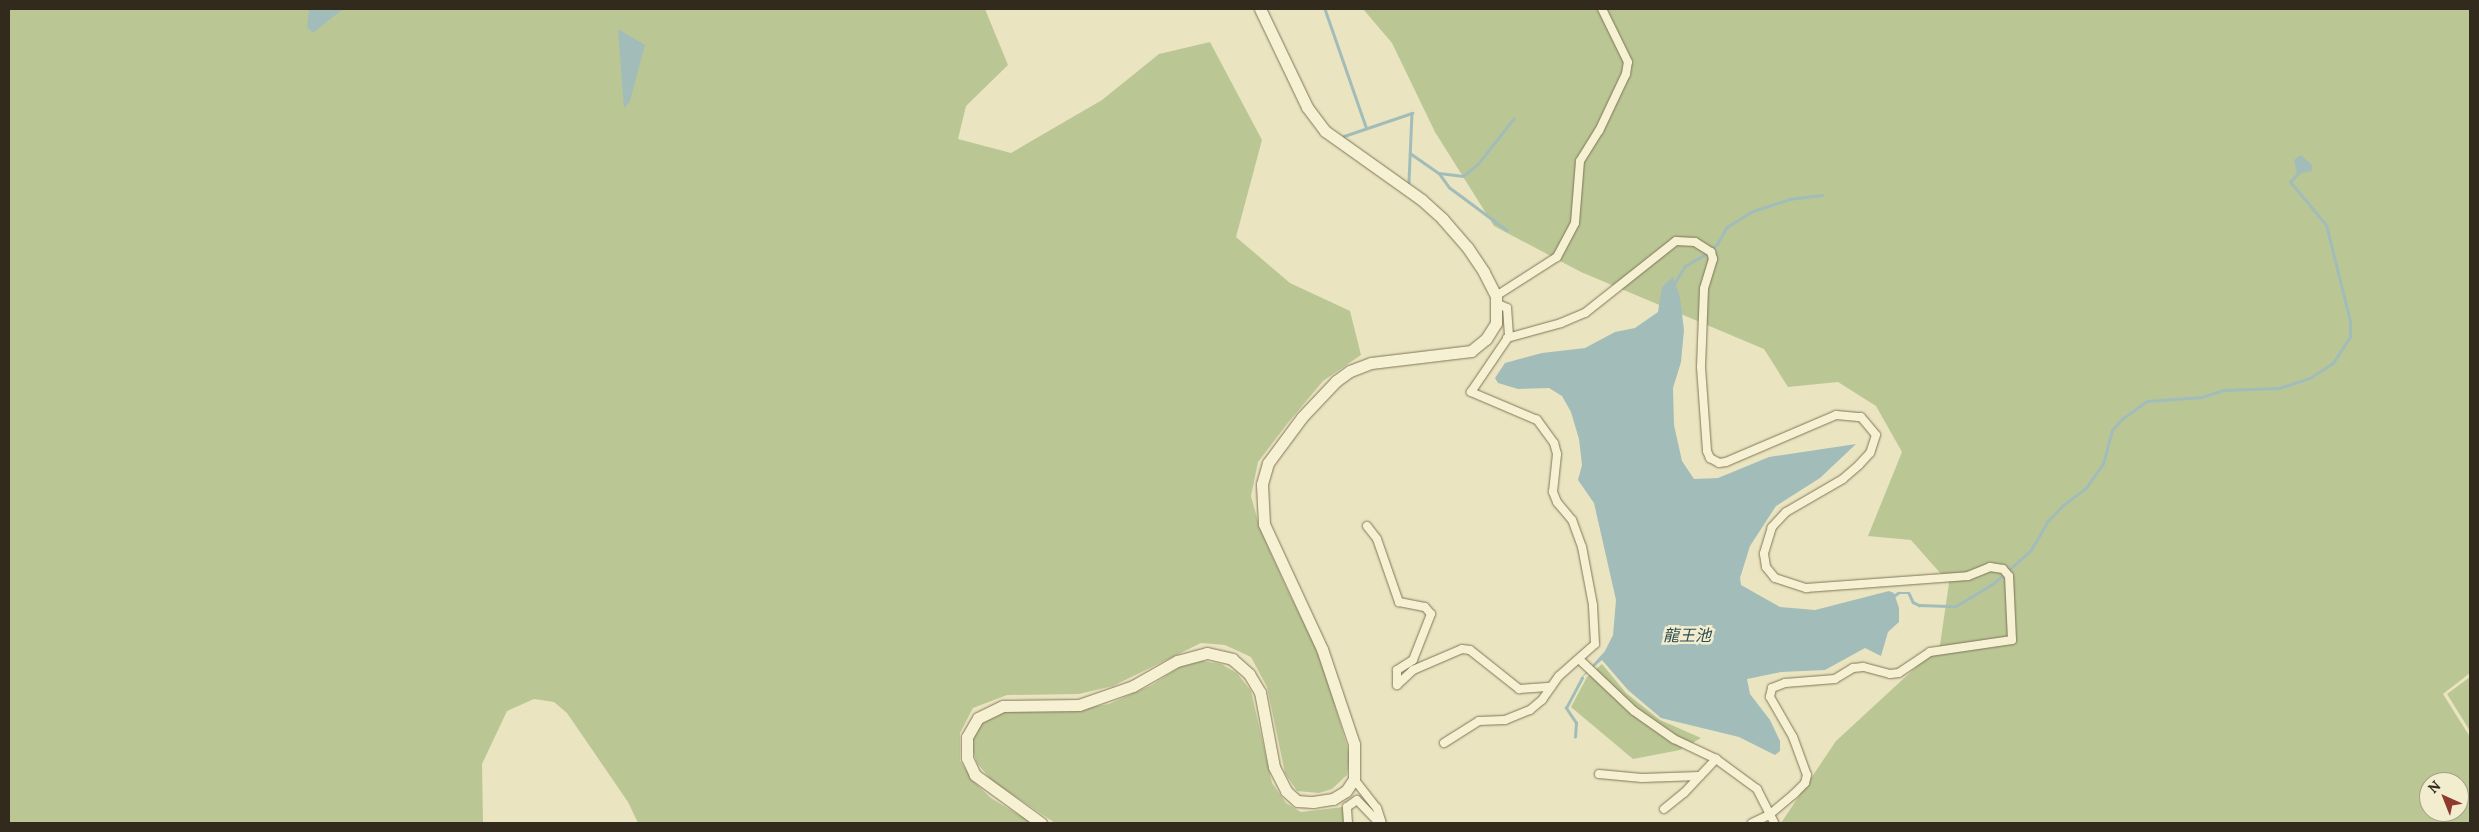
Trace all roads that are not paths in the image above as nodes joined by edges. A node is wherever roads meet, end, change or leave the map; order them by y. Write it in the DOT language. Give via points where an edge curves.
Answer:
graph roads {
  1 [pos="1260,9"];
  2 [pos="1602,9"];
  3 [pos="1496,299"];
  4 [pos="1507,338"];
  5 [pos="1367,526"];
  6 [pos="1580,660"];
  7 [pos="1551,687"];
  8 [pos="1444,743"];
  9 [pos="1716,759"];
  10 [pos="1599,774"];
  11 [pos="1700,776"];
  12 [pos="1354,779"];
  13 [pos="1664,809"];
  14 [pos="1769,815"];
  15 [pos="1041,823"];
  16 [pos="1348,823"];
  17 [pos="1381,823"];
  18 [pos="1752,823"];
  19 [pos="1774,823"];
  1 -- 3 [label="street" via="1307,108 1325,131 1444,219 1484,272"];
  2 -- 3 [label="street" via="1628,62 1626,74 1599,131 1580,161 1575,223 1557,257"];
  3 -- 4 [label="street" via="1504,304 1509,315"];
  3 -- 12 [label="street" via="1496,323 1486,339 1471,351 1371,363 1336,381 1302,417 1266,470 1262,484 1264,524 1318,641 1340,698 1354,744"];
  4 -- 6 [label="street" via="1471,392 1537,420 1554,443 1557,454 1553,492 1556,502 1572,520 1582,547 1593,605 1595,644"];
  4 -- 14 [label="street" via="1585,313 1676,242 1687,239 1695,242 1711,252 1713,259 1704,289 1701,367 1710,458 1718,463 1726,462 1836,415 1861,417 1876,435 1870,453 1859,466 1786,512 1772,527 1764,554 1766,567 1775,578 1806,588 1968,576 1990,567 2003,569 2010,576 2012,640 1930,652 1898,673 1853,668 1835,679 1786,683 1772,688 1770,697 1793,737 1807,775 1805,783"];
  5 -- 7 [label="street" via="1377,539 1398,602 1425,607 1431,614 1413,660 1397,670 1397,685 1413,670 1462,649 1470,650 1519,689"];
  6 -- 7 [label="street" via="1558,676"];
  6 -- 9 [label="street" via="1652,725"];
  7 -- 8 [label="street" via="1542,700 1518,717 1479,721"];
  9 -- 11 [label="street"];
  9 -- 14 [label="street" via="1757,789"];
  10 -- 11 [label="street" via="1642,778"];
  11 -- 13 [label="street"];
  12 -- 15 [label="street" via="1346,792 1333,800 1298,801 1278,779 1260,692 1249,674 1232,659 1207,653 1177,661 1125,689 1079,705 1002,706 978,718 967,737 966,758 975,775"];
  12 -- 17 [label="street" via="1377,808"];
  14 -- 18 [label="street"];
  14 -- 19 [label="street"];
  16 -- 17 [label="street" via="1347,807 1357,800"];
}
